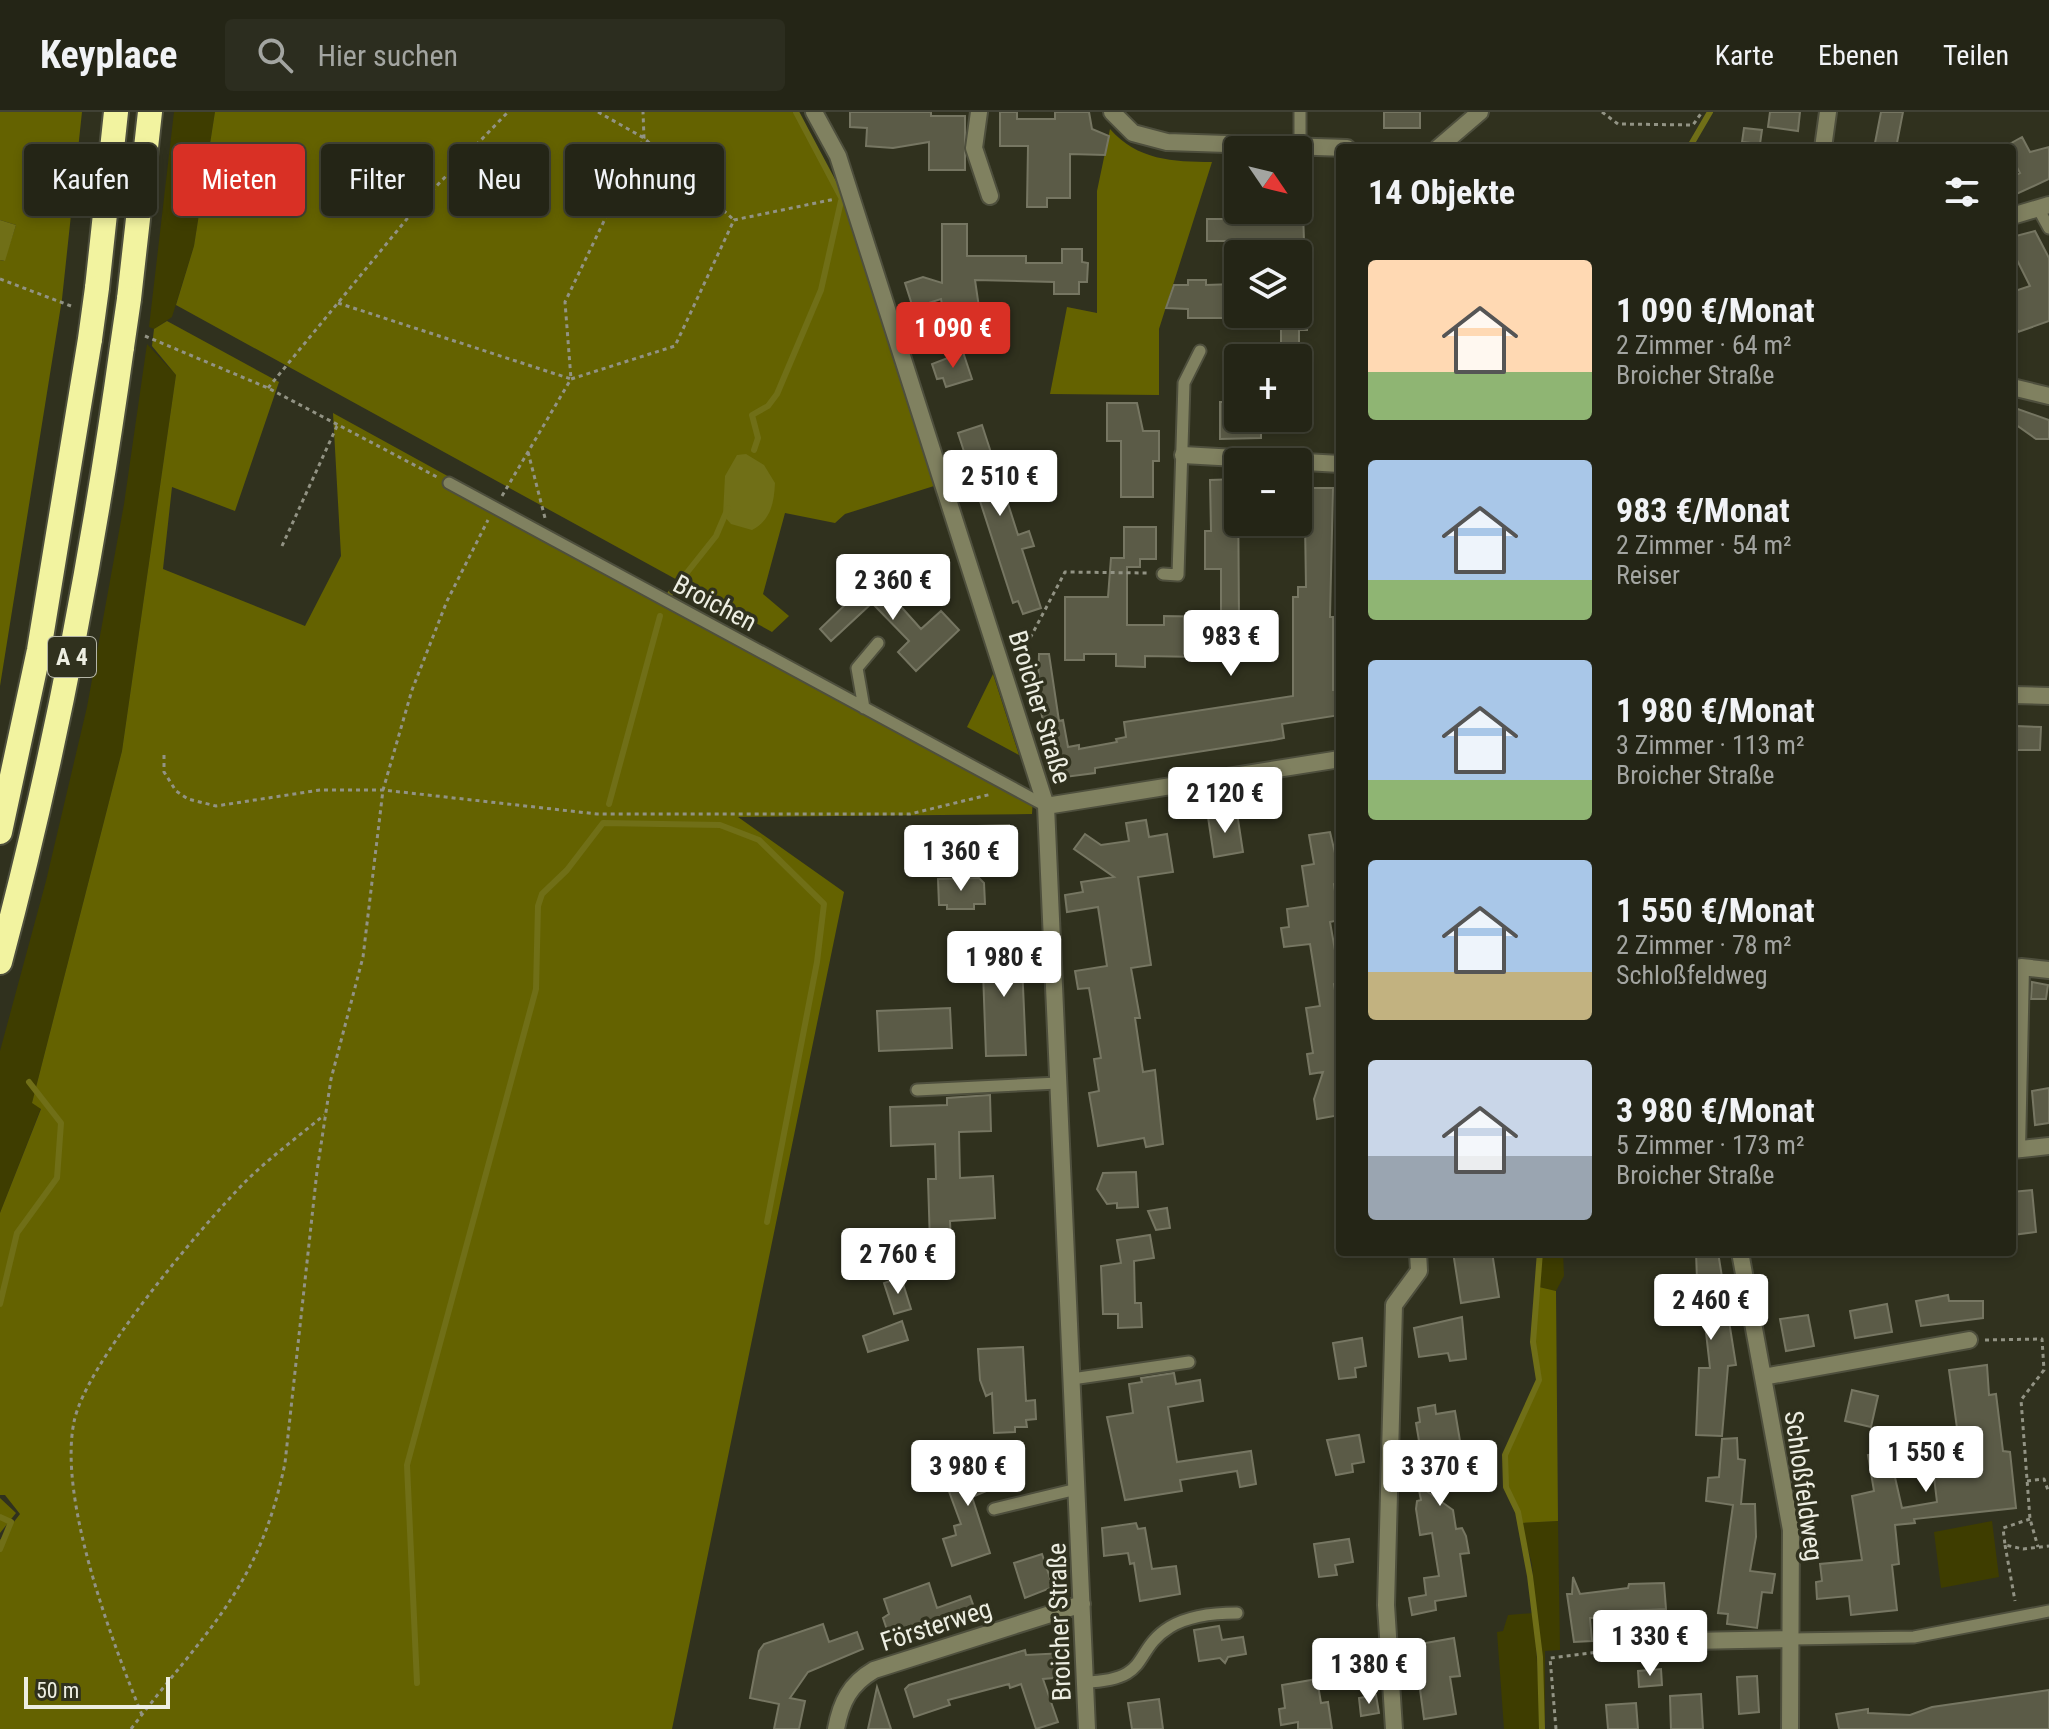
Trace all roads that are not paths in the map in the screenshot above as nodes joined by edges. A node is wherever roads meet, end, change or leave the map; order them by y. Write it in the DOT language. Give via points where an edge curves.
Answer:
graph roads {
  1 [pos="116,112"];
  2 [pos="150,112"];
  3 [pos="814,112"];
  4 [pos="979,112"];
  5 [pos="1112,112"];
  6 [pos="1300,112"];
  7 [pos="1480,112"];
  8 [pos="1828,112"];
  9 [pos="1300,136"];
  10 [pos="1224,144"];
  11 [pos="1443,144"];
  12 [pos="1824,144"];
  13 [pos="1312,147"];
  14 [pos="1336,148"];
  15 [pos="990,196"];
  16 [pos="2044,206"];
  17 [pos="2016,215"];
  18 [pos="2049,228"];
  19 [pos="1200,351"];
  20 [pos="2016,388"];
  21 [pos="2049,396"];
  22 [pos="1183,455"];
  23 [pos="1336,464"];
  24 [pos="449,483"];
  25 [pos="1163,574"];
  26 [pos="878,643"];
  27 [pos="2016,695"];
  28 [pos="2049,696"];
  29 [pos="864,708"];
  30 [pos="1336,760"];
  31 [pos="1046,806"];
  32 [pos="0,832"];
  33 [pos="0,962"];
  34 [pos="2049,970"];
  35 [pos="1058,1083"];
  36 [pos="917,1090"];
  37 [pos="2016,1098"];
  38 [pos="2049,1146"];
  39 [pos="2016,1150"];
  40 [pos="1418,1256"];
  41 [pos="1741,1256"];
  42 [pos="1969,1340"];
  43 [pos="1189,1362"];
  44 [pos="1763,1377"];
  45 [pos="1072,1379"];
  46 [pos="1077,1489"];
  47 [pos="994,1509"];
  48 [pos="1082,1604"];
  49 [pos="2049,1611"];
  50 [pos="1237,1613"];
  51 [pos="1792,1639"];
  52 [pos="1638,1642"];
  53 [pos="1085,1682"];
  54 [pos="836,1729"];
  55 [pos="1087,1729"];
  56 [pos="1394,1729"];
  57 [pos="1790,1729"];
  1 -- 32 [label="highway, A 4, bridge" via="90,339 39,650"];
  2 -- 33 [label="highway, A 4, bridge" via="101,495 34,836"];
  3 -- 31 [label="street, Broicher Straße" via="838,156"];
  4 -- 15 [label="street" via="974,148"];
  5 -- 10 [label="street" via="1133,133 1167,142"];
  6 -- 9 [label="lane"];
  7 -- 11 [label="street"];
  8 -- 12 [label="street"];
  13 -- 14 [label="street"];
  16 -- 17 [label="street"];
  16 -- 18 [label="lane"];
  19 -- 22 [label="lane" via="1184,383"];
  20 -- 21 [label="street"];
  22 -- 23 [label="street"];
  22 -- 25 [label="lane" via="1178,575"];
  24 -- 29 [label="lane, Broichen"];
  26 -- 29 [label="lane" via="857,668"];
  27 -- 28 [label="street"];
  29 -- 31 [label="lane, Broichen"];
  30 -- 31 [label="street"];
  31 -- 35 [label="street, Broicher Straße"];
  34 -- 37 [label="street" via="2021,967"];
  35 -- 36 [label="lane"];
  35 -- 45 [label="street, Broicher Straße"];
  38 -- 39 [label="street"];
  40 -- 56 [label="street" via="1419,1271 1394,1305 1386,1605"];
  41 -- 44 [label="street, Schloßfeldweg"];
  42 -- 44 [label="street"];
  43 -- 45 [label="lane"];
  44 -- 51 [label="street, Schloßfeldweg" via="1791,1530"];
  45 -- 46 [label="street, Broicher Straße"];
  46 -- 47 [label="lane"];
  46 -- 48 [label="street, Broicher Straße"];
  48 -- 53 [label="street, Broicher Straße"];
  48 -- 54 [label="street, Försterweg" via="874,1670 846,1695"];
  49 -- 51 [label="lane" via="1914,1637"];
  50 -- 53 [label="lane" via="1190,1618 1168,1628 1132,1672"];
  51 -- 52 [label="street"];
  51 -- 57 [label="street, Schloßfeldweg"];
  53 -- 55 [label="street, Broicher Straße"];
}
